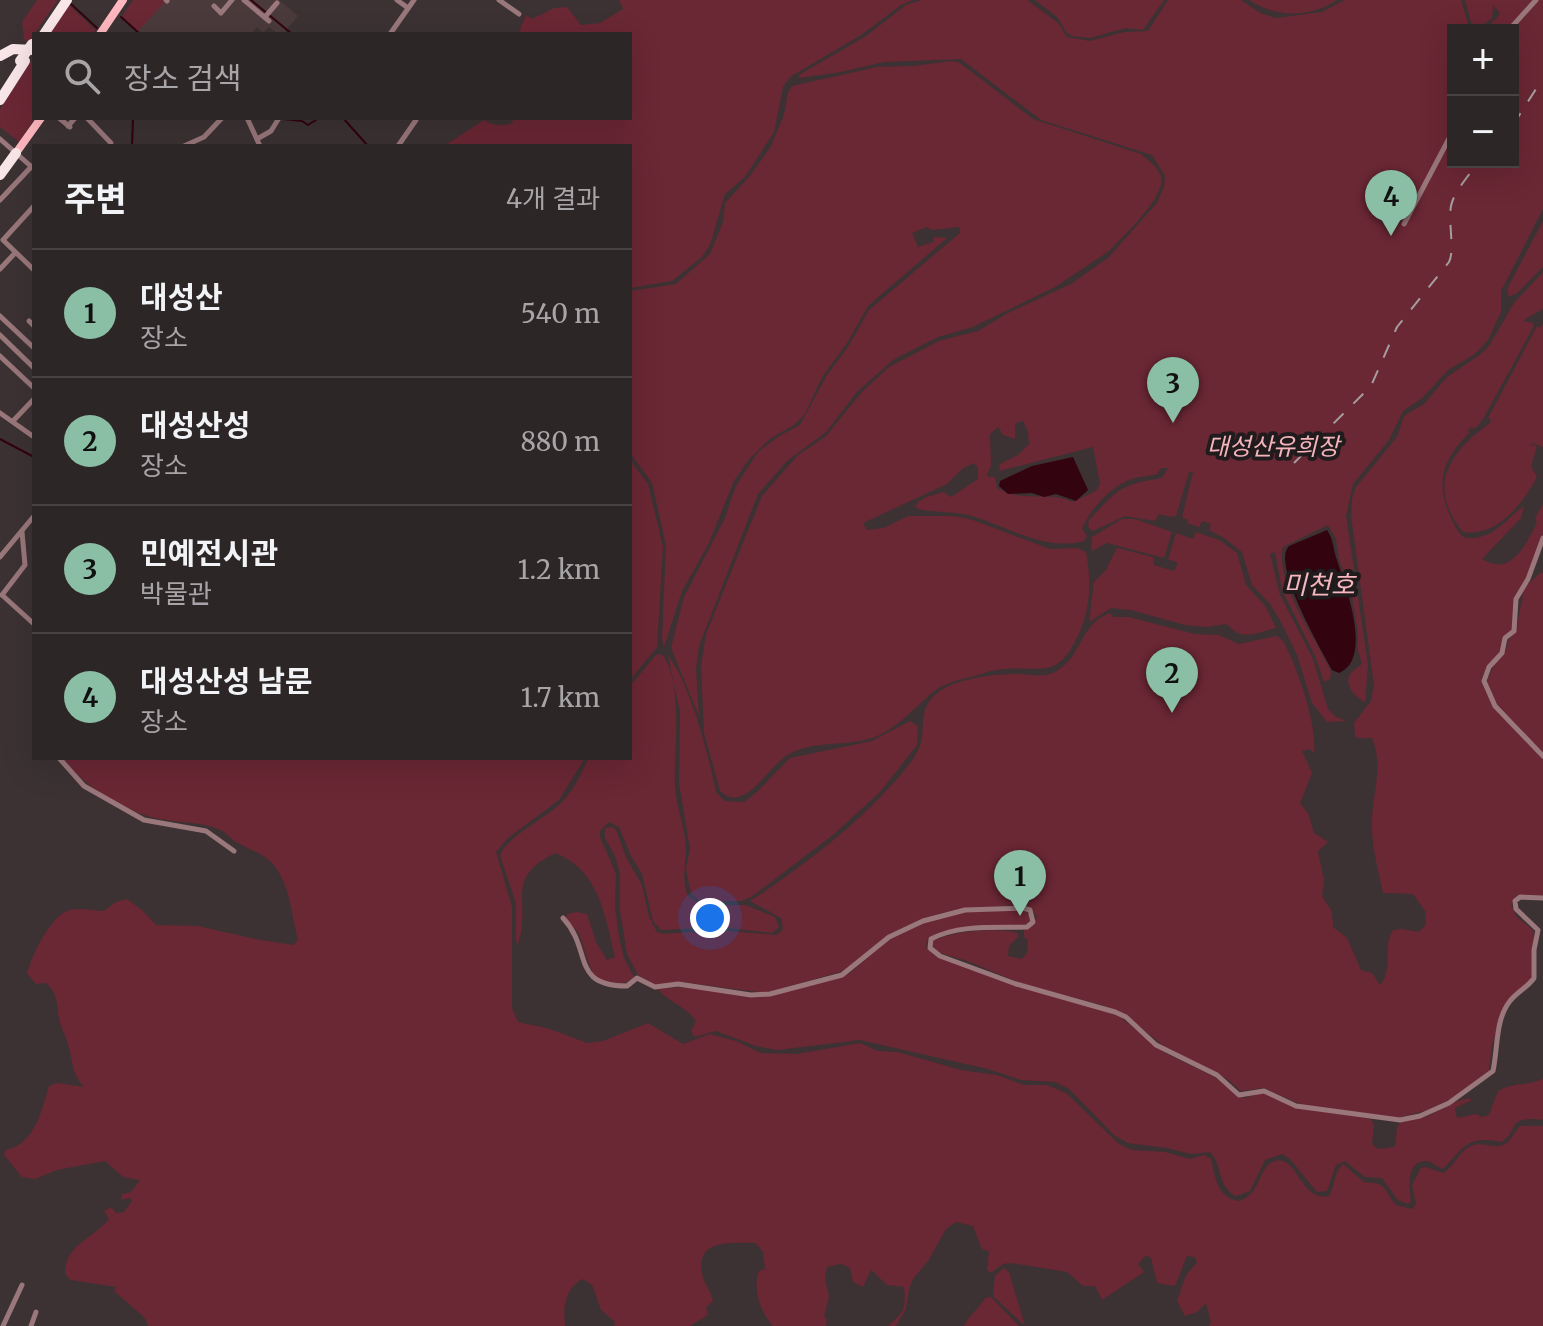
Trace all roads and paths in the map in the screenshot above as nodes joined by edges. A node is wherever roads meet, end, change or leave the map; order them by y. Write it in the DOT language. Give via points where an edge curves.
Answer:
graph roads {
  1 [pos="65,0"];
  2 [pos="123,0"];
  3 [pos="232,0"];
  4 [pos="244,0"];
  5 [pos="397,0"];
  6 [pos="414,0"];
  7 [pos="499,0"];
  8 [pos="1536,0"];
  9 [pos="277,3"];
  10 [pos="214,6"];
  11 [pos="408,8"];
  12 [pos="519,14"];
  13 [pos="1514,24"];
  14 [pos="43,32"];
  15 [pos="101,32"];
  16 [pos="391,32"];
  17 [pos="32,43"];
  18 [pos="32,47"];
  19 [pos="0,56"];
  20 [pos="22,61"];
  21 [pos="0,92"];
  22 [pos="0,100"];
  23 [pos="40,120"];
  24 [pos="89,120"];
  25 [pos="220,120"];
  26 [pos="248,120"];
  27 [pos="416,120"];
  28 [pos="278,121"];
  29 [pos="0,139"];
  30 [pos="257,139"];
  31 [pos="1447,142"];
  32 [pos="111,143"];
  33 [pos="188,144"];
  34 [pos="259,144"];
  35 [pos="399,144"];
  36 [pos="16,153"];
  37 [pos="32,168"];
  38 [pos="0,175"];
  39 [pos="0,200"];
  40 [pos="32,208"];
  41 [pos="1404,224"];
  42 [pos="15,253"];
  43 [pos="32,268"];
  44 [pos="0,269"];
  45 [pos="0,316"];
  46 [pos="0,335"];
  47 [pos="32,346"];
  48 [pos="0,356"];
  49 [pos="32,366"];
  50 [pos="32,386"];
  51 [pos="32,401"];
  52 [pos="0,413"];
  53 [pos="13,422"];
  54 [pos="32,436"];
  55 [pos="32,519"];
  56 [pos="22,532"];
  57 [pos="1543,538"];
  58 [pos="0,557"];
  59 [pos="1,594"];
  60 [pos="32,622"];
  61 [pos="1543,756"];
  62 [pos="61,760"];
  63 [pos="234,851"];
  64 [pos="1543,898"];
  65 [pos="563,918"];
  66 [pos="1541,930"];
  67 [pos="22,1285"];
  68 [pos="36,1312"];
  69 [pos="3,1326"];
  70 [pos="31,1326"];
  1 -- 14 [label="highway"];
  2 -- 15 [label="main road"];
  3 -- 10 [label="street" via="221,13"];
  4 -- 9 [label="street" via="268,16"];
  5 -- 11 [label="street"];
  6 -- 11 [label="street"];
  7 -- 12 [label="street"];
  8 -- 13 [label="street"];
  11 -- 16 [label="street"];
  17 -- 19 [label="highway"];
  18 -- 20 [label="highway, bridge"];
  20 -- 21 [label="highway"];
  20 -- 22 [label="highway"];
  23 -- 36 [label="main road"];
  24 -- 32 [label="street"];
  25 -- 33 [label="street"];
  26 -- 30 [label="street"];
  27 -- 35 [label="street"];
  28 -- 30 [label="street"];
  29 -- 36 [label="street"];
  30 -- 34 [label="street"];
  31 -- 41 [label="street"];
  36 -- 37 [label="street"];
  36 -- 38 [label="highway"];
  37 -- 39 [label="street"];
  40 -- 42 [label="street" via="3,240"];
  42 -- 43 [label="street"];
  42 -- 44 [label="street"];
  45 -- 47 [label="street"];
  46 -- 49 [label="street"];
  48 -- 50 [label="street"];
  51 -- 53 [label="street"];
  52 -- 53 [label="street"];
  53 -- 54 [label="street"];
  55 -- 56 [label="street"];
  56 -- 58 [label="street"];
  56 -- 59 [label="street" via="24,570"];
  57 -- 61 [label="street" via="1516,599 1514,631 1505,638 1484,681 1495,706"];
  59 -- 60 [label="street"];
  62 -- 63 [label="street" via="84,786 144,820 206,831"];
  64 -- 66 [label="street" via="1520,897 1514,905"];
  65 -- 66 [label="street" via="576,934 589,975 603,983 627,986 637,978 655,987 678,984 751,995 842,975 889,937 923,921 965,910 1023,908 1033,916 1027,927 942,934 931,939 930,948 1016,984 1126,1017 1156,1045 1217,1075 1239,1095 1264,1091 1296,1106 1400,1120 1449,1103 1493,1071 1505,1009 1534,978 1534,950"];
  67 -- 69 [label="street"];
  68 -- 70 [label="street"];
}
